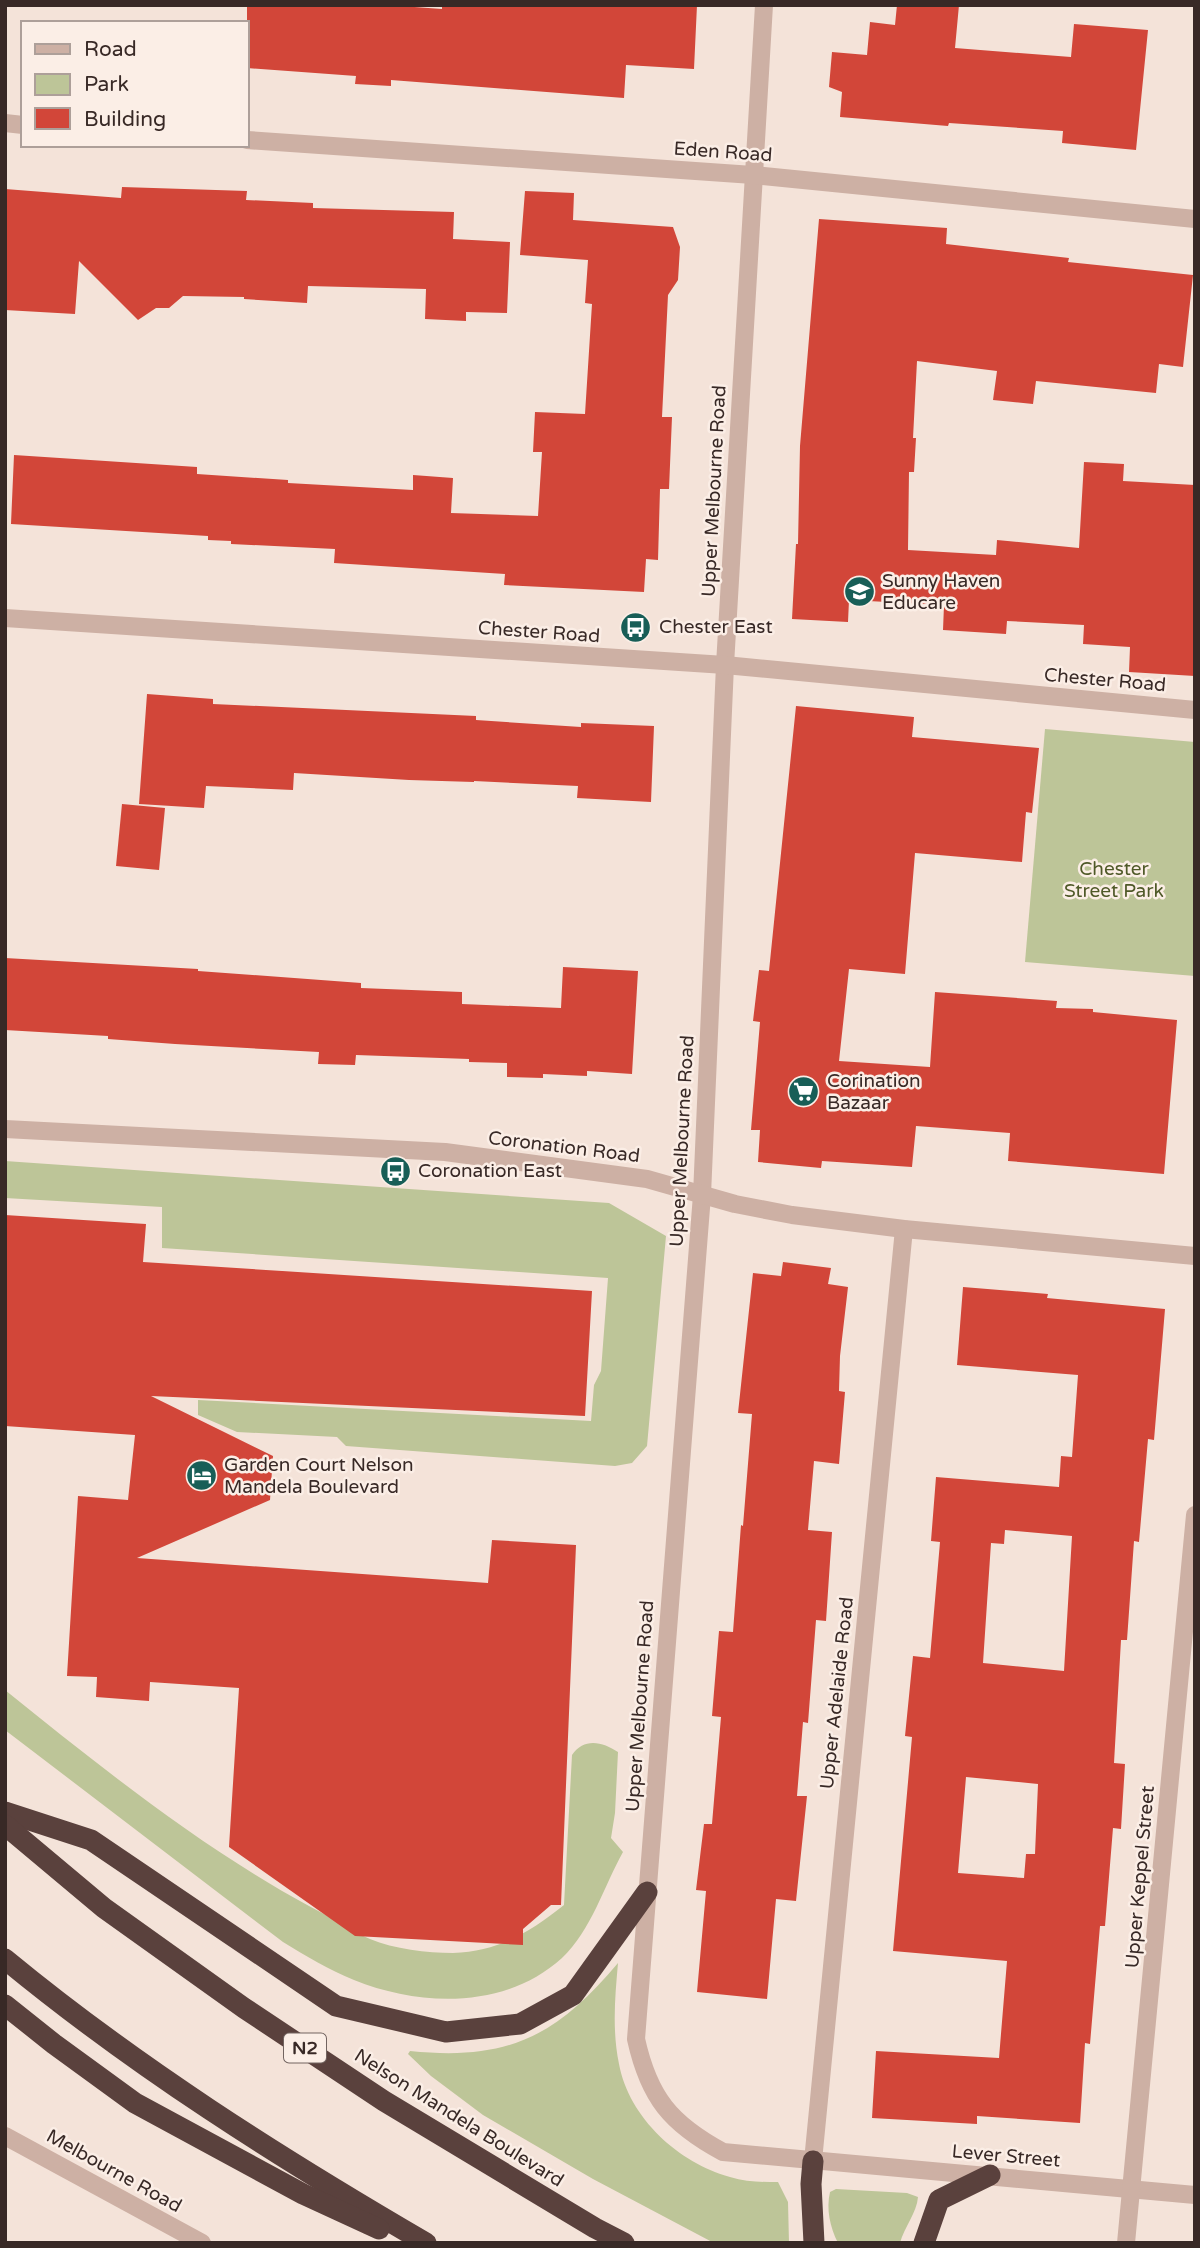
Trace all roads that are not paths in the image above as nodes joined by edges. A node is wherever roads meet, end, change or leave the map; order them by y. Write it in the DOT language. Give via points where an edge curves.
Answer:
graph roads {
  1 [pos="764,5"];
  2 [pos="248,140"];
  3 [pos="753,175"];
  4 [pos="1195,219"];
  5 [pos="5,618"];
  6 [pos="725,665"];
  7 [pos="1195,710"];
  8 [pos="5,1129"];
  9 [pos="702,1195"];
  10 [pos="904,1229"];
  11 [pos="1195,1256"];
  12 [pos="1195,1515"];
  13 [pos="5,1812"];
  14 [pos="5,1825"];
  15 [pos="647,1892"];
  16 [pos="5,1959"];
  17 [pos="5,2005"];
  18 [pos="5,2136"];
  19 [pos="813,2161"];
  20 [pos="990,2175"];
  21 [pos="1131,2188"];
  22 [pos="1195,2195"];
  23 [pos="202,2243"];
  24 [pos="410,2243"];
  25 [pos="426,2243"];
  26 [pos="624,2243"];
  27 [pos="814,2243"];
  28 [pos="924,2243"];
  29 [pos="1126,2243"];
  1 -- 3 [label="street, Upper Melbourne Road"];
  2 -- 3 [label="street, Eden Road"];
  3 -- 4 [label="street, Eden Road"];
  3 -- 6 [label="street, Upper Melbourne Road"];
  5 -- 6 [label="street, Chester Road"];
  6 -- 7 [label="street, Chester Road"];
  6 -- 9 [label="street, Upper Melbourne Road"];
  8 -- 9 [label="street, Coronation Road" via="445,1152 648,1179"];
  9 -- 10 [label="street, Coronation Road" via="792,1215"];
  9 -- 15 [label="street, Upper Melbourne Road"];
  10 -- 11 [label="street, Coronation Road"];
  10 -- 19 [label="street, Upper Adelaide Road"];
  12 -- 21 [label="street, Upper Keppel Street"];
  13 -- 15 [label="highway" via="91,1840 336,2006 446,2032 520,2025 573,1995"];
  14 -- 26 [label="highway, Nelson Mandela Boulevard / N2" via="104,1908 244,2008 384,2101"];
  15 -- 19 [label="street, Upper Melbourne Road" via="636,2039 642,2068 658,2097 693,2136 723,2152"];
  16 -- 25 [label="highway" via="174,2085 314,2177"];
  17 -- 24 [label="highway" via="135,2103 303,2194"];
  18 -- 23 [label="street, Melbourne Road"];
  19 -- 20 [label="street, Lever Street"];
  19 -- 27 [label="highway"];
  20 -- 21 [label="street, Lever Street"];
  20 -- 28 [label="highway" via="939,2200"];
  21 -- 22 [label="street, Lever Street"];
  21 -- 29 [label="street, Upper Keppel Street"];
}
